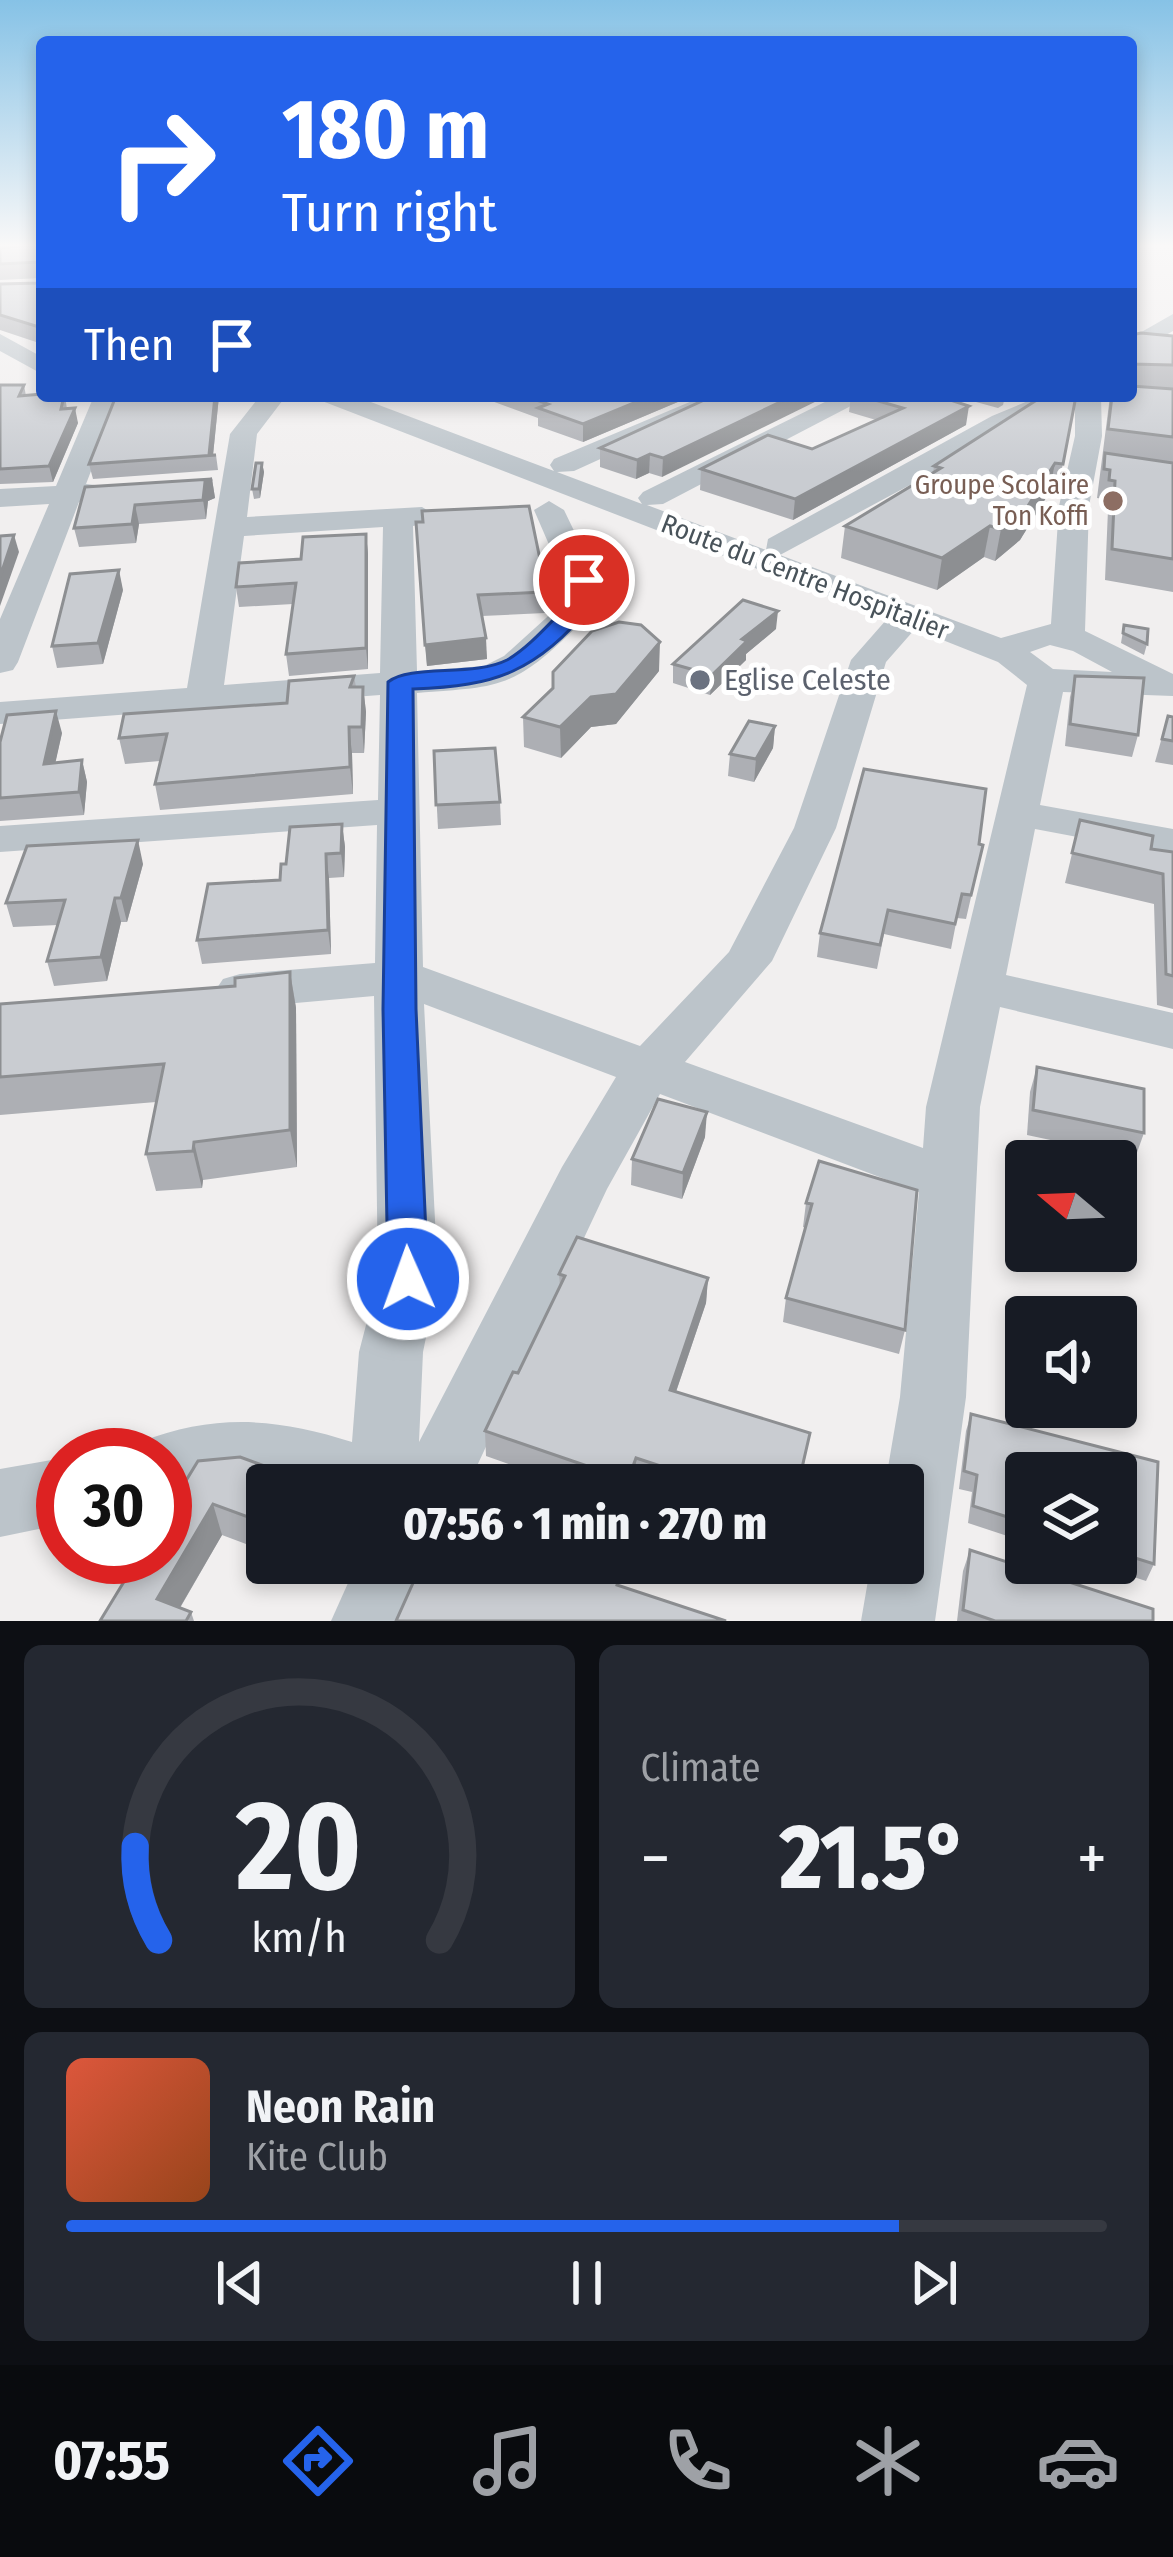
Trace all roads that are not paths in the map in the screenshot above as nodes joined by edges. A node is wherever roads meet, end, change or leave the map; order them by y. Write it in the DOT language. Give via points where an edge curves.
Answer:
graph roads {
  1 [pos="1172,321"];
  2 [pos="0,341"];
  3 [pos="1137,344"];
  4 [pos="0,363"];
  5 [pos="34,376"];
  6 [pos="104,402"];
  7 [pos="268,402"];
  8 [pos="346,402"];
  9 [pos="391,402"];
  10 [pos="712,402"];
  11 [pos="845,402"];
  12 [pos="1048,402"];
  13 [pos="1096,402"];
  14 [pos="964,412"];
  15 [pos="1001,422"];
  16 [pos="564,465"];
  17 [pos="116,491"];
  18 [pos="70,494"];
  19 [pos="0,498"];
  20 [pos="653,498"];
  21 [pos="612,505"];
  22 [pos="463,514"];
  23 [pos="398,518"];
  24 [pos="232,526"];
  25 [pos="779,546"];
  26 [pos="907,617"];
  27 [pos="1039,652"];
  28 [pos="0,662"];
  29 [pos="400,682"];
  30 [pos="1167,684"];
  31 [pos="204,696"];
  32 [pos="0,712"];
  33 [pos="400,812"];
  34 [pos="1021,814"];
  35 [pos="0,839"];
  36 [pos="1173,842"];
  37 [pos="400,977"];
  38 [pos="979,985"];
  39 [pos="188,995"];
  40 [pos="1173,1030"];
  41 [pos="647,1071"];
  42 [pos="951,1181"];
  43 [pos="192,1460"];
  44 [pos="322,1464"];
  45 [pos="384,1464"];
  46 [pos="443,1464"];
  47 [pos="36,1496"];
  48 [pos="0,1503"];
  49 [pos="385,1584"];
  50 [pos="368,1621"];
  51 [pos="898,1621"];
  1 -- 3 [label="street"];
  2 -- 5 [label="street"];
  4 -- 5 [label="street"];
  6 -- 18 [label="street"];
  7 -- 24 [label="street" via="221,485"];
  8 -- 21 [label="street, Route du Centre Hospitalier"];
  9 -- 16 [label="street, Route du Centre Hospitalier"];
  10 -- 16 [label="street"];
  11 -- 20 [label="street"];
  12 -- 15 [label="street"];
  13 -- 27 [label="street" via="1094,469 1074,503"];
  14 -- 15 [label="street"];
  15 -- 25 [label="street"];
  16 -- 20 [label="street, Route du Centre Hospitalier"];
  17 -- 18 [label="street"];
  18 -- 19 [label="street"];
  18 -- 28 [label="street"];
  20 -- 25 [label="street, Route du Centre Hospitalier"];
  21 -- 26 [label="street, Route du Centre Hospitalier"];
  21 -- 29 [label="street" via="539,510 586,592 517,664 491,676"];
  22 -- 23 [label="street"];
  23 -- 24 [label="street"];
  23 -- 29 [label="street"];
  24 -- 31 [label="street"];
  25 -- 27 [label="street, Route du Centre Hospitalier" via="1004,630"];
  26 -- 27 [label="street, Route du Centre Hospitalier"];
  26 -- 41 [label="street" via="869,660 815,828 748,961"];
  27 -- 30 [label="street"];
  27 -- 34 [label="street"];
  29 -- 31 [label="street"];
  29 -- 33 [label="street"];
  31 -- 32 [label="street"];
  33 -- 35 [label="street"];
  33 -- 37 [label="street"];
  34 -- 36 [label="street"];
  34 -- 38 [label="street"];
  37 -- 39 [label="street"];
  37 -- 41 [label="street"];
  37 -- 45 [label="street" via="408,1279 392,1352"];
  38 -- 40 [label="street"];
  38 -- 42 [label="street" via="953,1106"];
  41 -- 42 [label="street"];
  41 -- 46 [label="street" via="582,1183"];
  42 -- 51 [label="street" via="933,1396"];
  43 -- 44 [label="street" via="257,1448"];
  47 -- 48 [label="street"];
  49 -- 50 [label="street"];
}
